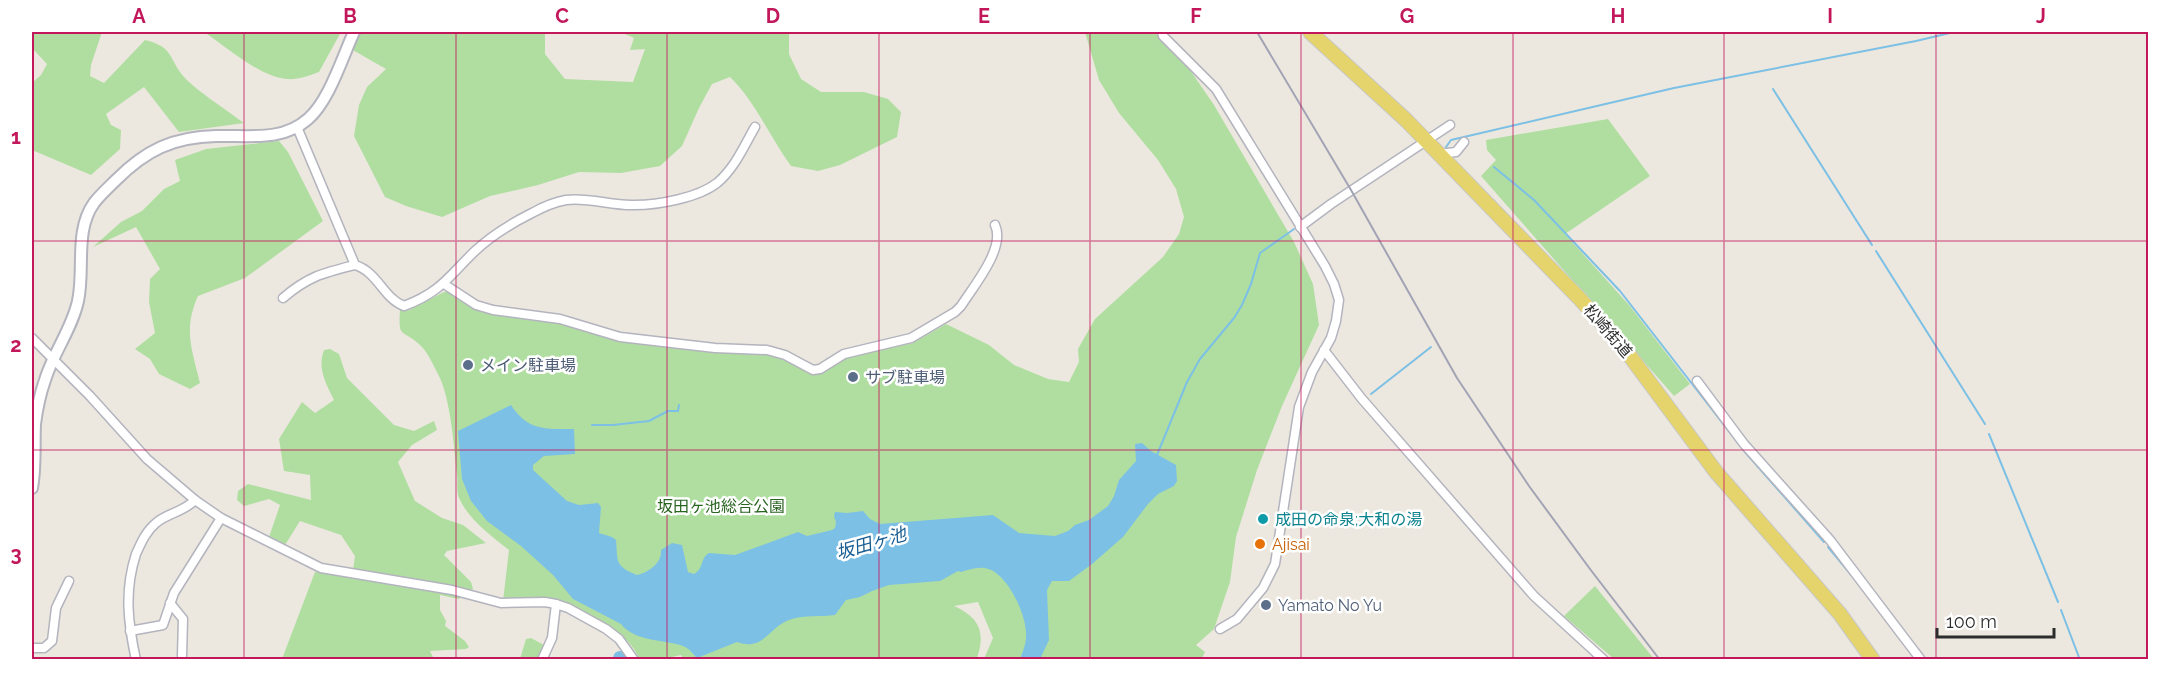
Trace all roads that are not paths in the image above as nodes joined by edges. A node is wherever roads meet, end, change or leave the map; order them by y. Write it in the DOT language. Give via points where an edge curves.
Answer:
graph roads {
  1 [pos="354,32"];
  2 [pos="1162,32"];
  3 [pos="1310,32"];
  4 [pos="1450,125"];
  5 [pos="297,127"];
  6 [pos="755,127"];
  7 [pos="1426,140"];
  8 [pos="1464,142"];
  9 [pos="1438,154"];
  10 [pos="995,225"];
  11 [pos="1300,227"];
  12 [pos="355,265"];
  13 [pos="444,284"];
  14 [pos="284,298"];
  15 [pos="32,338"];
  16 [pos="1324,350"];
  17 [pos="53,359"];
  18 [pos="1697,381"];
  19 [pos="35,404"];
  20 [pos="32,488"];
  21 [pos="195,500"];
  22 [pos="221,518"];
  23 [pos="69,581"];
  24 [pos="170,603"];
  25 [pos="556,604"];
  26 [pos="1220,629"];
  27 [pos="130,631"];
  28 [pos="32,648"];
  29 [pos="182,656"];
  30 [pos="136,660"];
  31 [pos="542,660"];
  32 [pos="634,660"];
  33 [pos="1604,660"];
  34 [pos="1873,660"];
  35 [pos="1921,660"];
  1 -- 5 [label="street" via="318,108"];
  2 -- 11 [label="street" via="1216,89"];
  3 -- 7 [label="main road, 松崎街道"];
  4 -- 7 [label="street"];
  5 -- 12 [label="street"];
  5 -- 17 [label="street" via="268,136 176,141 146,154 124,172 100,196 84,225 78,301"];
  6 -- 13 [label="street" via="731,167 700,194 633,205 566,200 532,213 490,239"];
  7 -- 9 [label="main road, 松崎街道"];
  7 -- 11 [label="street"];
  8 -- 9 [label="street" via="1456,152"];
  9 -- 34 [label="main road, 松崎街道" via="1624,348 1716,472 1840,614"];
  10 -- 13 [label="street" via="998,236 993,255 955,312 911,338 844,354 815,370 767,350 620,337 560,319 493,310"];
  11 -- 16 [label="street" via="1325,266 1338,300 1336,321"];
  12 -- 13 [label="street" via="369,272 394,302 404,306"];
  12 -- 14 [label="street" via="315,276"];
  15 -- 17 [label="street"];
  16 -- 26 [label="street" via="1299,407 1275,564 1263,588 1237,619"];
  16 -- 33 [label="street" via="1533,596"];
  17 -- 19 [label="street"];
  17 -- 21 [label="street" via="147,459"];
  18 -- 35 [label="street" via="1744,444 1830,540"];
  19 -- 20 [label="street"];
  21 -- 22 [label="street"];
  21 -- 27 [label="street" via="159,520 144,537 129,582"];
  22 -- 24 [label="street"];
  22 -- 25 [label="street" via="321,568 442,588 501,603"];
  23 -- 28 [label="street" via="56,608 52,641 44,648"];
  24 -- 27 [label="street" via="163,625"];
  24 -- 29 [label="street" via="183,619"];
  25 -- 31 [label="street" via="552,638"];
  25 -- 32 [label="street" via="620,639"];
  27 -- 30 [label="street"];
}
